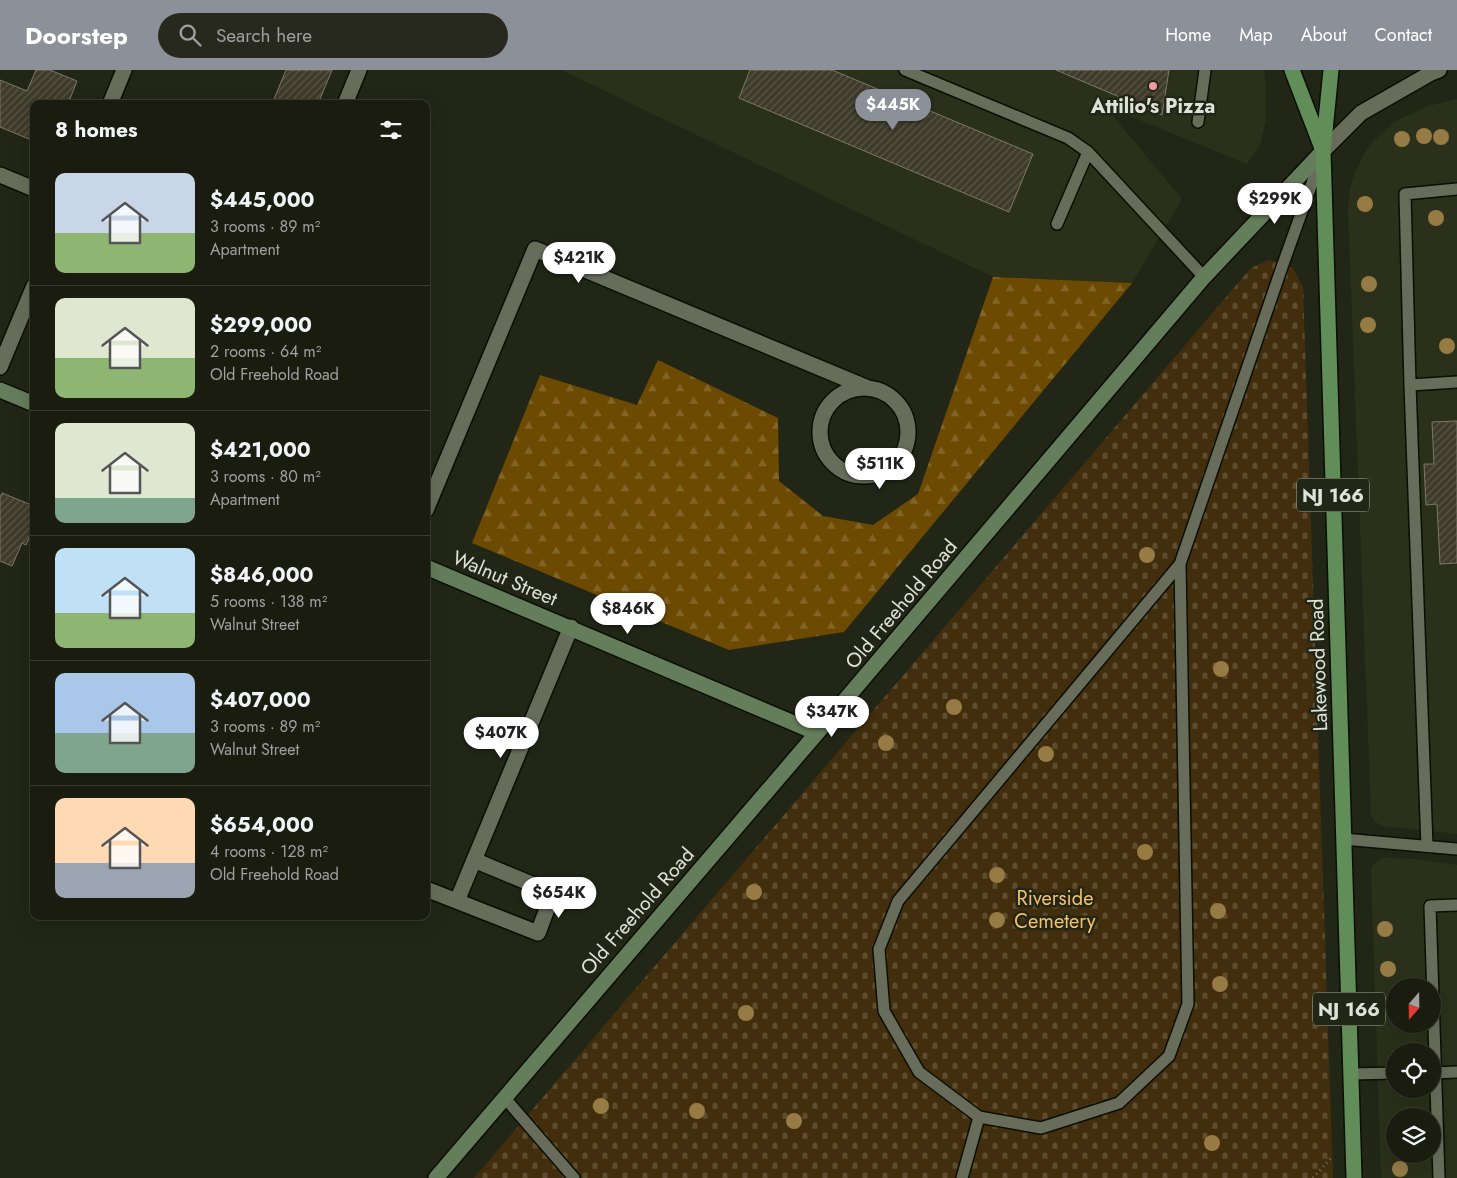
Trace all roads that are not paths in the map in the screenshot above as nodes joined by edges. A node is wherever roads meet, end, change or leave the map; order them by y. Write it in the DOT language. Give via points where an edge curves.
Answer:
graph roads {
  1 [pos="124,70"];
  2 [pos="359,70"];
  3 [pos="905,70"];
  4 [pos="1205,70"];
  5 [pos="1292,70"];
  6 [pos="1331,70"];
  7 [pos="1439,70"];
  8 [pos="112,100"];
  9 [pos="347,100"];
  10 [pos="1198,122"];
  11 [pos="1324,151"];
  12 [pos="1088,152"];
  13 [pos="0,175"];
  14 [pos="30,188"];
  15 [pos="1457,189"];
  16 [pos="1057,224"];
  17 [pos="1204,277"];
  18 [pos="30,295"];
  19 [pos="0,366"];
  20 [pos="1457,382"];
  21 [pos="1410,385"];
  22 [pos="868,388"];
  23 [pos="0,390"];
  24 [pos="30,402"];
  25 [pos="430,500"];
  26 [pos="1180,564"];
  27 [pos="430,569"];
  28 [pos="572,627"];
  29 [pos="817,733"];
  30 [pos="1343,839"];
  31 [pos="1427,846"];
  32 [pos="1457,849"];
  33 [pos="474,860"];
  34 [pos="430,891"];
  35 [pos="457,901"];
  36 [pos="1457,905"];
  37 [pos="1433,1043"];
  38 [pos="1457,1072"];
  39 [pos="1386,1073"];
  40 [pos="1441,1073"];
  41 [pos="1352,1074"];
  42 [pos="504,1097"];
  43 [pos="1435,1098"];
  44 [pos="979,1117"];
  45 [pos="436,1178"];
  46 [pos="574,1178"];
  47 [pos="962,1178"];
  48 [pos="1354,1178"];
  49 [pos="1439,1178"];
  1 -- 8 [label="street"];
  2 -- 9 [label="street"];
  3 -- 12 [label="lane" via="1068,138"];
  4 -- 10 [label="lane"];
  5 -- 11 [label="main road, Lakewood Road / NJ 166"];
  6 -- 11 [label="main road, Lakewood Road / NJ 166"];
  7 -- 11 [label="street" via="1361,113"];
  11 -- 17 [label="main road, Old Freehold Road"];
  11 -- 26 [label="lane"];
  11 -- 30 [label="main road, Lakewood Road / NJ 166"];
  12 -- 16 [label="lane"];
  12 -- 17 [label="lane"];
  13 -- 14 [label="street"];
  15 -- 21 [label="lane" via="1405,194"];
  17 -- 29 [label="main road, Old Freehold Road"];
  18 -- 19 [label="street"];
  20 -- 21 [label="lane"];
  21 -- 31 [label="lane"];
  22 -- 22 [label="street" via="852,389 839,396 821,421 824,451 833,464 846,473 861,477 875,476 888,470 906,450 909,436 908,422 894,398"];
  22 -- 25 [label="street" via="535,249"];
  23 -- 24 [label="main road"];
  26 -- 44 [label="lane" via="898,901 879,949 884,1011 919,1072"];
  26 -- 44 [label="lane" via="1188,1004 1169,1056 1119,1103 1041,1128"];
  27 -- 28 [label="main road, Walnut Street"];
  28 -- 29 [label="main road, Walnut Street"];
  28 -- 33 [label="street"];
  29 -- 42 [label="main road, Old Freehold Road"];
  30 -- 31 [label="lane"];
  30 -- 41 [label="main road, Lakewood Road / NJ 166"];
  31 -- 32 [label="lane"];
  33 -- 35 [label="street"];
  33 -- 35 [label="street" via="553,893 538,933"];
  34 -- 35 [label="street"];
  36 -- 37 [label="lane" via="1430,906"];
  38 -- 40 [label="lane"];
  39 -- 41 [label="lane"];
  41 -- 48 [label="main road, Lakewood Road / NJ 166"];
  42 -- 45 [label="main road, Old Freehold Road"];
  42 -- 46 [label="lane"];
  43 -- 49 [label="lane"];
  44 -- 47 [label="lane"];
}
